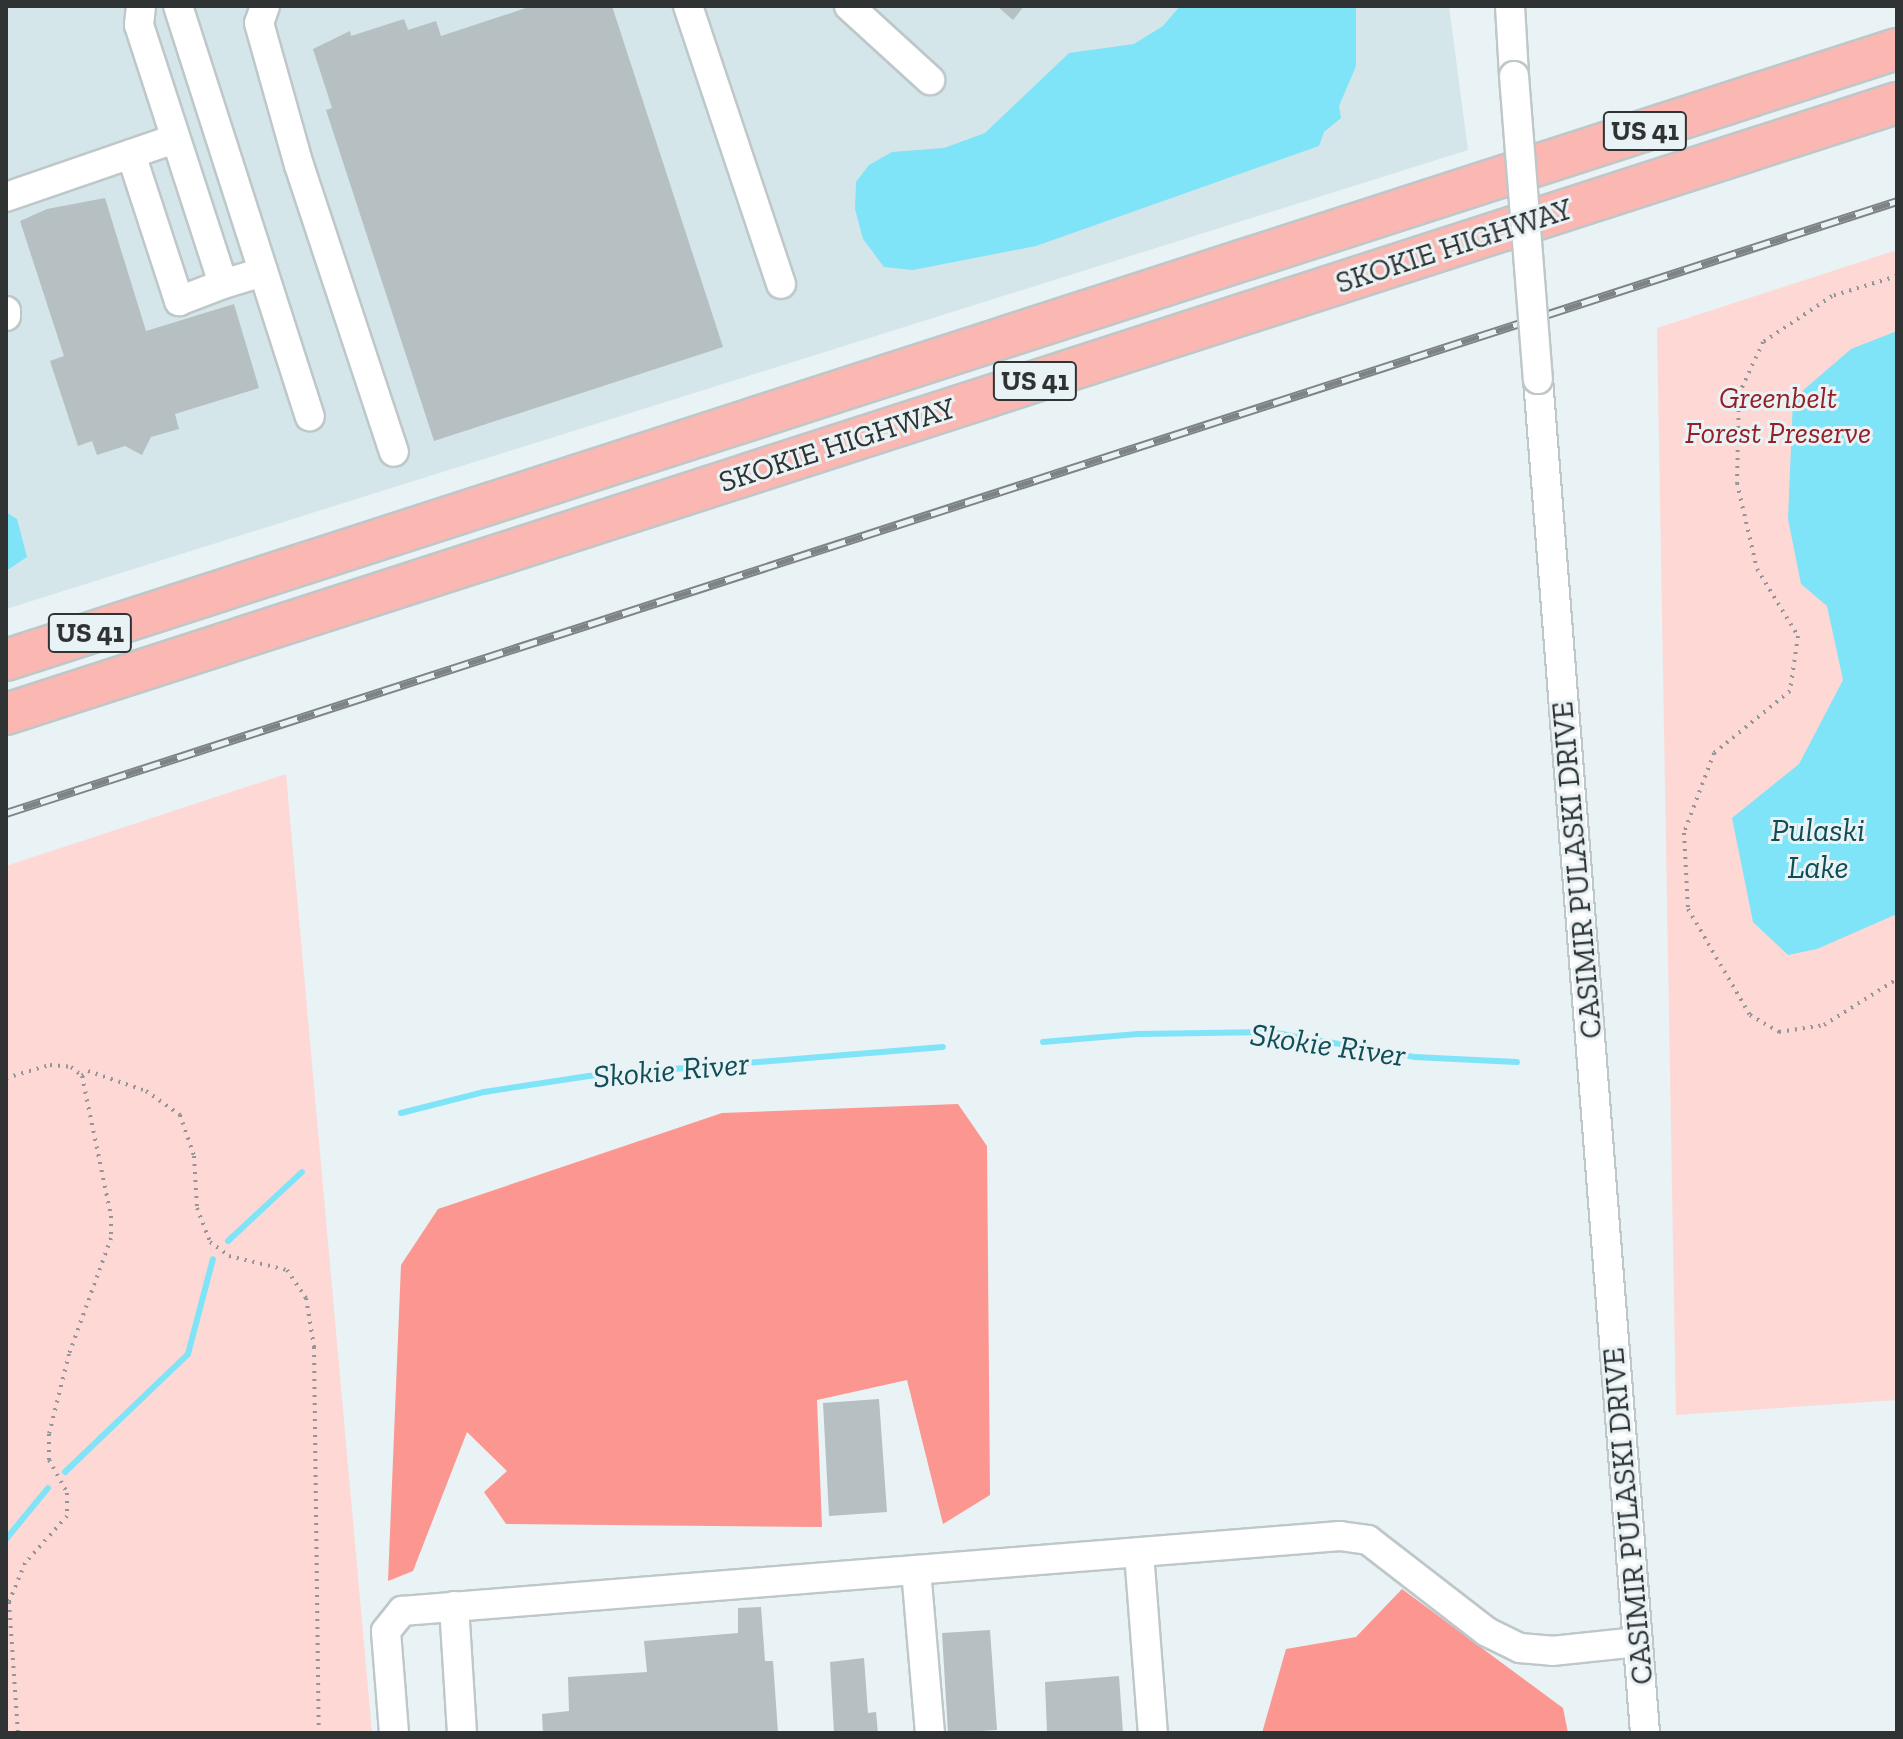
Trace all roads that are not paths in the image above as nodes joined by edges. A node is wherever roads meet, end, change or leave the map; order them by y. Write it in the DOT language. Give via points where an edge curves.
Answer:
graph roads {
  1 [pos="141,6"];
  2 [pos="178,6"];
  3 [pos="265,6"];
  4 [pos="688,6"];
  5 [pos="849,6"];
  6 [pos="1510,6"];
  7 [pos="1897,49"];
  8 [pos="930,80"];
  9 [pos="1897,103"];
  10 [pos="174,139"];
  11 [pos="131,154"];
  12 [pos="6,197"];
  13 [pos="263,272"];
  14 [pos="223,284"];
  15 [pos="781,284"];
  16 [pos="310,416"];
  17 [pos="394,452"];
  18 [pos="6,660"];
  19 [pos="6,714"];
  20 [pos="1139,1553"];
  21 [pos="916,1570"];
  22 [pos="454,1606"];
  23 [pos="1638,1642"];
  24 [pos="394,1733"];
  25 [pos="462,1733"];
  26 [pos="930,1733"];
  27 [pos="1153,1733"];
  28 [pos="1645,1733"];
  1 -- 10 [label="street" via="139,25"];
  2 -- 13 [label="street"];
  3 -- 17 [label="street" via="259,23 299,165"];
  4 -- 15 [label="street"];
  5 -- 8 [label="street"];
  6 -- 23 [label="street, CASIMIR PULASKI DRIVE, bridge"];
  7 -- 18 [label="highway, SKOKIE HIGHWAY / US 41"];
  9 -- 19 [label="highway, SKOKIE HIGHWAY / US 41"];
  10 -- 11 [label="street"];
  10 -- 14 [label="street"];
  11 -- 12 [label="street"];
  11 -- 14 [label="street" via="179,301"];
  13 -- 14 [label="street"];
  13 -- 16 [label="street"];
  20 -- 21 [label="street"];
  20 -- 23 [label="street" via="1340,1536 1368,1540 1487,1632 1520,1648 1552,1651"];
  20 -- 27 [label="street"];
  21 -- 22 [label="street"];
  21 -- 26 [label="street"];
  22 -- 24 [label="street" via="402,1611 392,1618 386,1631"];
  22 -- 25 [label="street"];
  23 -- 28 [label="street, CASIMIR PULASKI DRIVE"];
}
